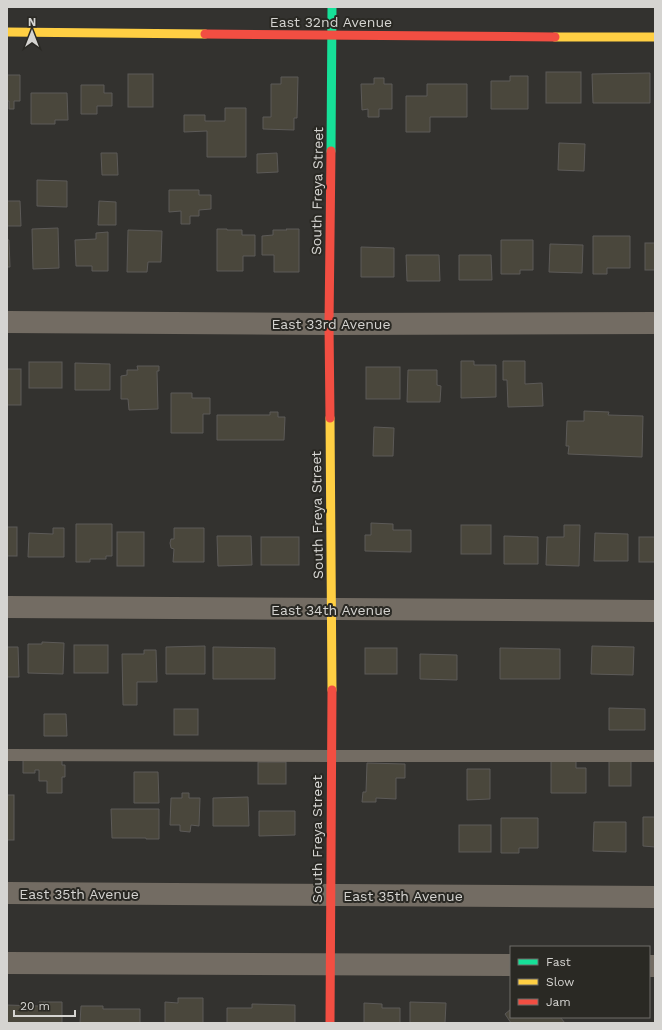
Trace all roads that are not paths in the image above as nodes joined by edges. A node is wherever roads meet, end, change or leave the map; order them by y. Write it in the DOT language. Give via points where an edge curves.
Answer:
graph roads {
  1 [pos="332,7"];
  2 [pos="7,32"];
  3 [pos="332,36"];
  4 [pos="655,37"];
  5 [pos="7,322"];
  6 [pos="655,323"];
  7 [pos="329,324"];
  8 [pos="7,607"];
  9 [pos="332,610"];
  10 [pos="655,611"];
  11 [pos="7,755"];
  12 [pos="331,756"];
  13 [pos="655,756"];
  14 [pos="7,893"];
  15 [pos="330,895"];
  16 [pos="655,897"];
  17 [pos="7,963"];
  18 [pos="331,965"];
  19 [pos="510,965"];
  20 [pos="330,1023"];
  1 -- 3 [label="main road, South Freya Street"];
  2 -- 3 [label="main road, East 32nd Avenue"];
  3 -- 4 [label="main road, East 32nd Avenue"];
  3 -- 7 [label="main road, South Freya Street"];
  5 -- 7 [label="street, East 33rd Avenue"];
  6 -- 7 [label="street, East 33rd Avenue"];
  7 -- 9 [label="main road, South Freya Street"];
  8 -- 9 [label="street, East 34th Avenue"];
  9 -- 10 [label="street, East 34th Avenue"];
  9 -- 12 [label="main road, South Freya Street"];
  11 -- 12 [label="lane"];
  12 -- 13 [label="lane"];
  12 -- 15 [label="main road, South Freya Street"];
  14 -- 15 [label="street, East 35th Avenue"];
  15 -- 16 [label="street, East 35th Avenue"];
  15 -- 18 [label="main road, South Freya Street"];
  17 -- 18 [label="street"];
  18 -- 19 [label="street"];
  18 -- 20 [label="main road, South Freya Street"];
}
